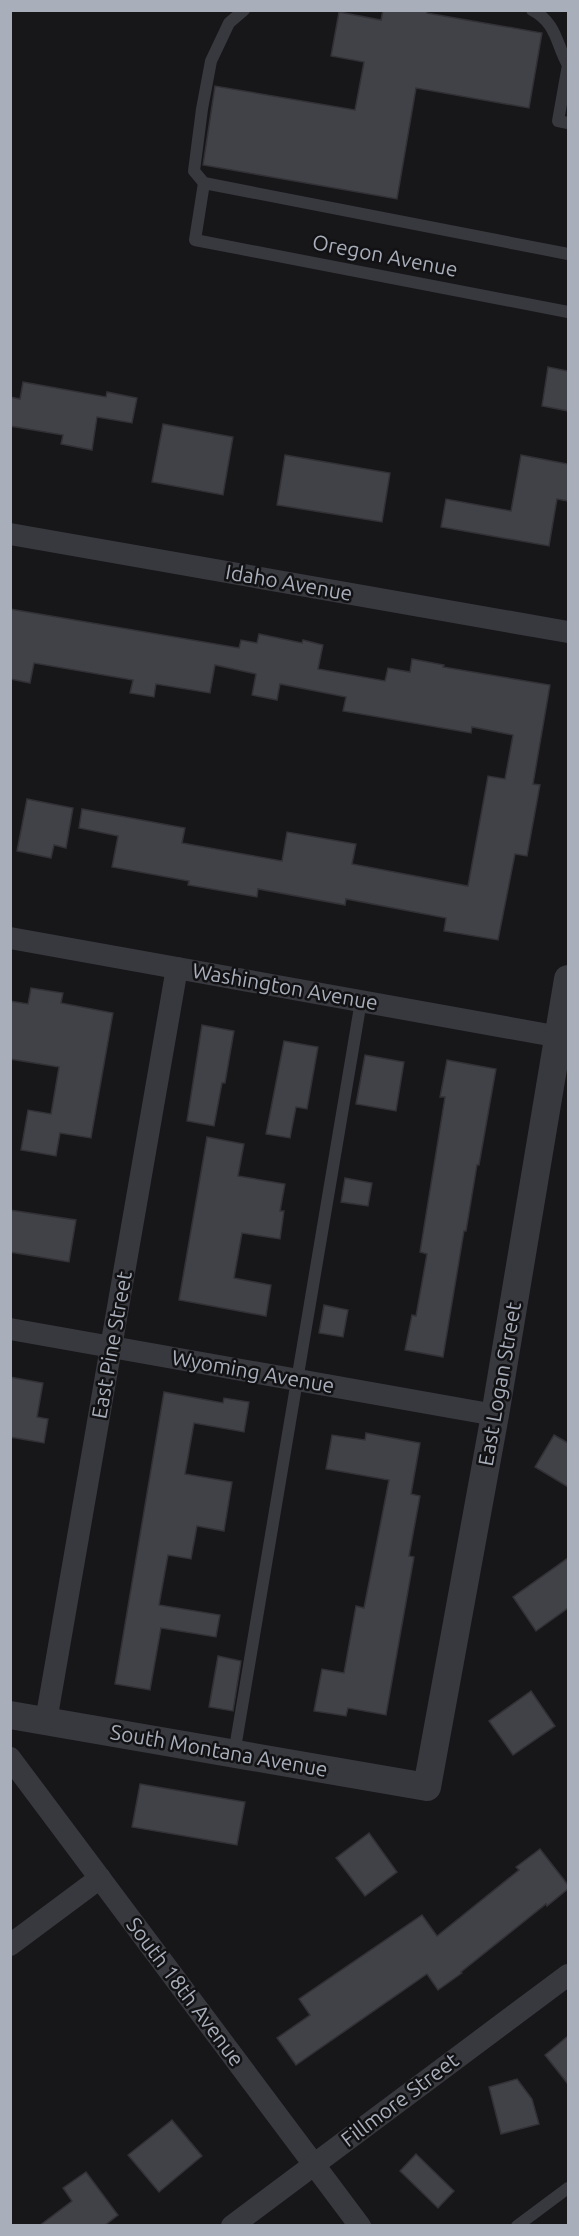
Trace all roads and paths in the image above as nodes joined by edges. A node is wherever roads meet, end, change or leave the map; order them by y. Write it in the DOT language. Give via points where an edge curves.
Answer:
graph roads {
  1 [pos="243,10"];
  2 [pos="532,10"];
  3 [pos="568,65"];
  4 [pos="568,123"];
  5 [pos="204,183"];
  6 [pos="568,254"];
  7 [pos="568,312"];
  8 [pos="10,534"];
  9 [pos="568,632"];
  10 [pos="10,938"];
  11 [pos="177,968"];
  12 [pos="568,980"];
  13 [pos="361,1001"];
  14 [pos="564,1042"];
  15 [pos="10,1329"];
  16 [pos="111,1347"];
  17 [pos="298,1380"];
  18 [pos="495,1415"];
  19 [pos="10,1715"];
  20 [pos="46,1721"];
  21 [pos="234,1754"];
  22 [pos="10,1758"];
  23 [pos="427,1787"];
  24 [pos="100,1878"];
  25 [pos="10,1945"];
  26 [pos="568,1975"];
  27 [pos="314,2164"];
  28 [pos="568,2188"];
  29 [pos="232,2226"];
  30 [pos="360,2226"];
  31 [pos="517,2226"];
  1 -- 5 [label="lane" via="229,23 211,61 194,171"];
  2 -- 3 [label="lane" via="542,15 554,30"];
  3 -- 4 [label="lane" via="558,121"];
  5 -- 6 [label="lane"];
  5 -- 7 [label="lane, Oregon Avenue" via="195,240"];
  8 -- 9 [label="street, Idaho Avenue"];
  10 -- 11 [label="street, Washington Avenue"];
  11 -- 13 [label="street, Washington Avenue"];
  11 -- 16 [label="street, East Pine Street"];
  12 -- 14 [label="street, East Logan Street"];
  13 -- 14 [label="street, Washington Avenue"];
  13 -- 17 [label="lane"];
  14 -- 18 [label="street, East Logan Street"];
  15 -- 16 [label="street, Wyoming Avenue"];
  16 -- 17 [label="street, Wyoming Avenue"];
  16 -- 20 [label="street, East Pine Street"];
  17 -- 18 [label="street, Wyoming Avenue"];
  17 -- 21 [label="lane"];
  18 -- 23 [label="street, East Logan Street"];
  19 -- 20 [label="street, South Montana Avenue"];
  20 -- 21 [label="street, South Montana Avenue"];
  21 -- 23 [label="street, South Montana Avenue"];
  22 -- 24 [label="street, South 18th Avenue"];
  24 -- 25 [label="street"];
  24 -- 27 [label="street, South 18th Avenue"];
  26 -- 27 [label="street, Fillmore Street"];
  27 -- 29 [label="street, Fillmore Street"];
  27 -- 30 [label="street, South 18th Avenue"];
  28 -- 31 [label="lane"];
}
